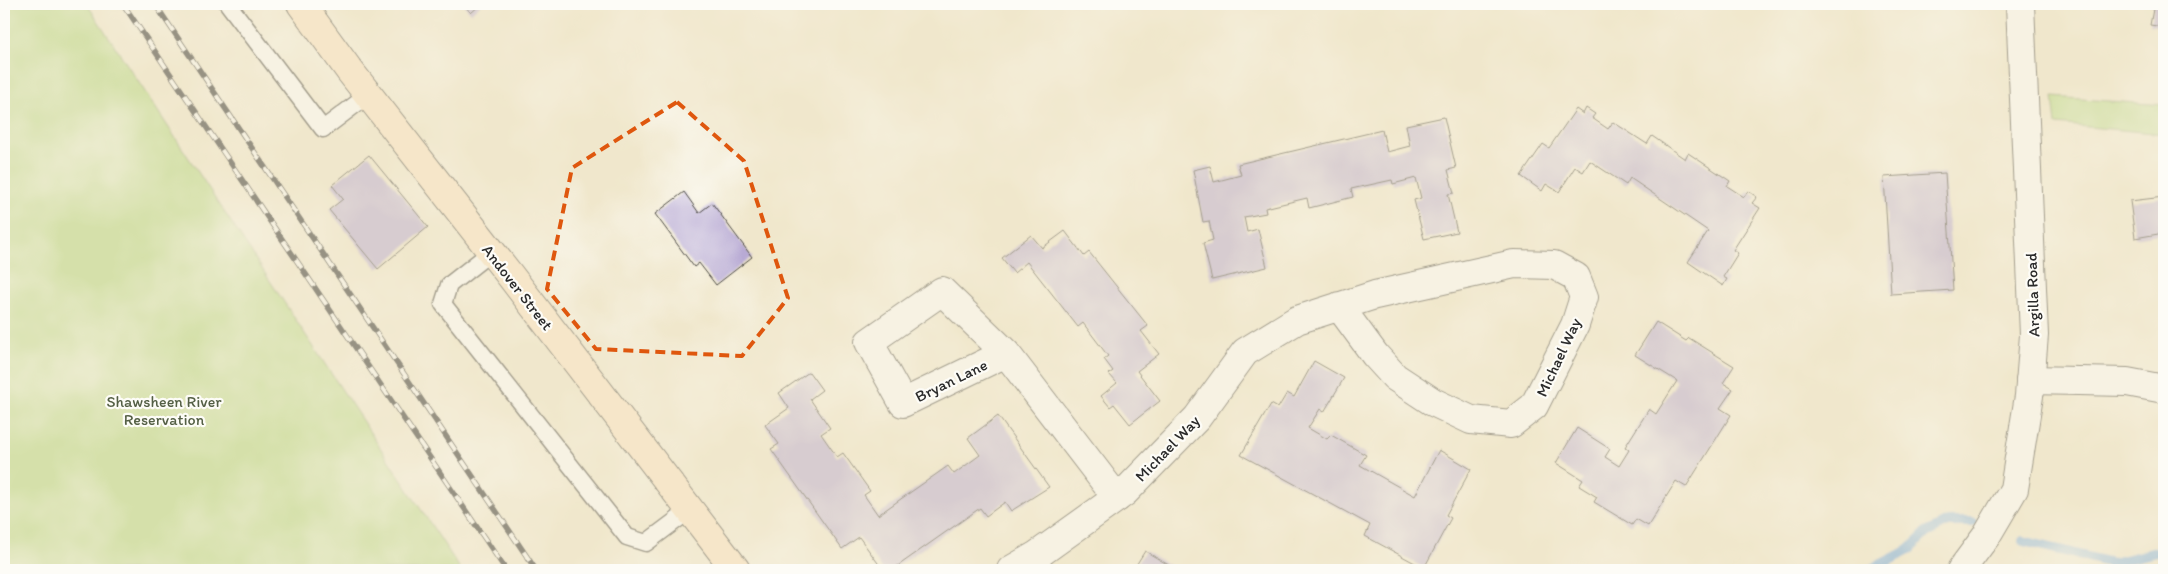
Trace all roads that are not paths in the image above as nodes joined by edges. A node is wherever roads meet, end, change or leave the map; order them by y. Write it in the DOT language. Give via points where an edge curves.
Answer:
graph roads {
  1 [pos="228,4"];
  2 [pos="301,4"];
  3 [pos="2020,4"];
  4 [pos="368,96"];
  5 [pos="491,252"];
  6 [pos="1339,306"];
  7 [pos="1006,353"];
  8 [pos="2030,380"];
  9 [pos="2164,389"];
  10 [pos="1116,498"];
  11 [pos="690,510"];
  12 [pos="736,570"];
  13 [pos="1011,570"];
  14 [pos="1961,570"];
  1 -- 4 [label="lane" via="323,129"];
  2 -- 4 [label="main road, Andover Street"];
  3 -- 8 [label="street, Argilla Road" via="2034,335"];
  4 -- 5 [label="main road, Andover Street"];
  5 -- 11 [label="main road, Andover Street"];
  5 -- 11 [label="lane" via="448,285 443,304 627,537 646,543"];
  6 -- 6 [label="street, Michael Way" via="1395,377 1432,402 1471,420 1511,424 1534,406 1575,325 1584,297 1576,277 1554,265 1514,264"];
  6 -- 10 [label="street, Michael Way" via="1297,320 1245,352 1196,418"];
  7 -- 7 [label="street, Bryan Lane" via="942,291 869,342 903,403"];
  7 -- 10 [label="street, Bryan Lane"];
  8 -- 9 [label="street" via="2127,382"];
  8 -- 14 [label="street, Argilla Road" via="2014,490"];
  10 -- 13 [label="street, Michael Way" via="1038,555"];
  11 -- 12 [label="main road, Andover Street"];
}
